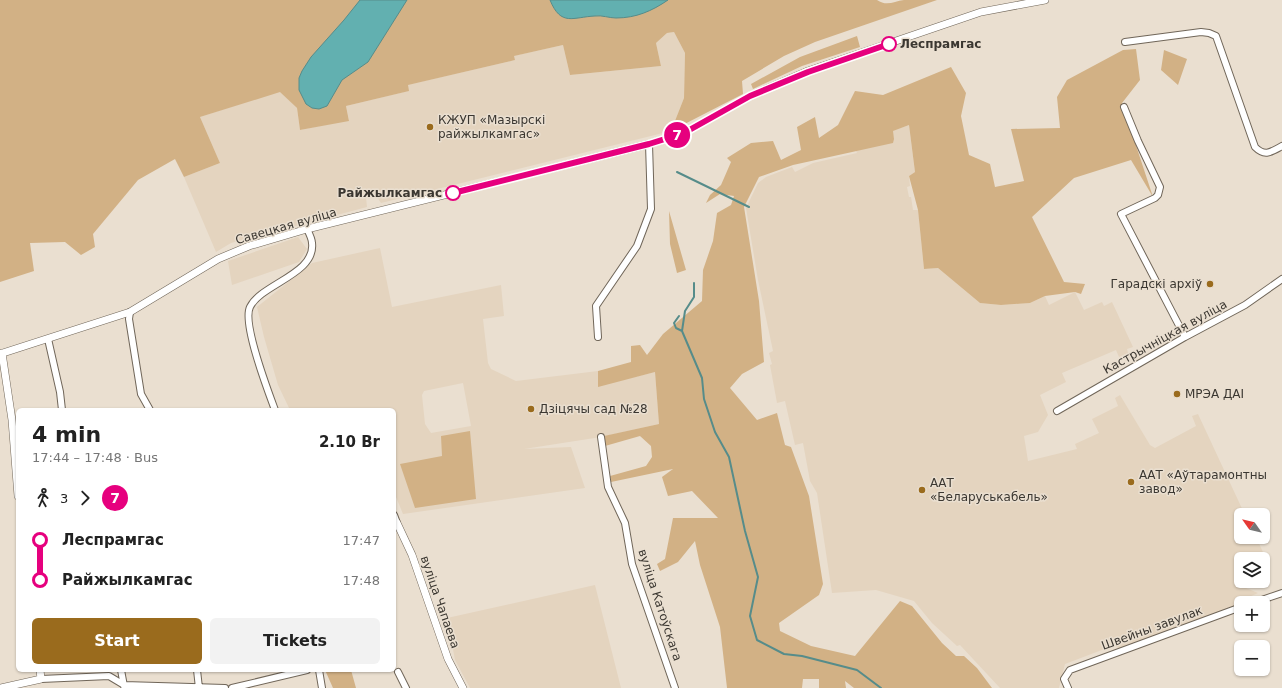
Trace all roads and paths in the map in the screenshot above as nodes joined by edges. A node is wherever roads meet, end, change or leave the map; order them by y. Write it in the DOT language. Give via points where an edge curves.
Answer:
graph roads {
  1 [pos="1045,0"];
  2 [pos="1125,42"];
  3 [pos="1124,107"];
  4 [pos="649,144"];
  5 [pos="1282,146"];
  6 [pos="308,229"];
  7 [pos="1282,279"];
  8 [pos="1275,284"];
  9 [pos="1282,285"];
  10 [pos="130,312"];
  11 [pos="598,337"];
  12 [pos="1185,337"];
  13 [pos="48,339"];
  14 [pos="1,354"];
  15 [pos="2,365"];
  16 [pos="62,408"];
  17 [pos="149,408"];
  18 [pos="274,408"];
  19 [pos="1057,411"];
  20 [pos="601,437"];
  21 [pos="16,471"];
  22 [pos="397,523"];
  23 [pos="1282,593"];
  24 [pos="1270,597"];
  25 [pos="1234,610"];
  26 [pos="40,672"];
  27 [pos="121,672"];
  28 [pos="197,672"];
  29 [pos="299,672"];
  30 [pos="319,672"];
  31 [pos="398,672"];
  32 [pos="41,679"];
  33 [pos="124,686"];
  34 [pos="1,688"];
  35 [pos="199,688"];
  36 [pos="225,688"];
  37 [pos="232,688"];
  38 [pos="322,688"];
  39 [pos="406,688"];
  40 [pos="463,688"];
  41 [pos="675,688"];
  42 [pos="1068,688"];
  1 -- 4 [label="street, Савецкая вуліца" via="981,12 808,72 750,96 684,133"];
  2 -- 5 [label="street" via="1201,32 1213,34 1216,36 1255,147 1268,154"];
  3 -- 12 [label="street" via="1160,187 1158,196 1121,214"];
  4 -- 6 [label="street, Савецкая вуліца"];
  4 -- 11 [label="street" via="651,209 637,246 596,306"];
  6 -- 10 [label="street, Савецкая вуліца" via="249,246 218,259"];
  6 -- 18 [label="street" via="313,244 306,262 257,298 250,307 248,320 254,345"];
  7 -- 8 [label="street, Кастрычніцкая вуліца"];
  8 -- 9 [label="street"];
  8 -- 12 [label="street, Кастрычніцкая вуліца" via="1245,305"];
  10 -- 13 [label="street, Савецкая вуліца"];
  10 -- 17 [label="street" via="141,394"];
  12 -- 19 [label="street, Кастрычніцкая вуліца"];
  13 -- 14 [label="street, Савецкая вуліца"];
  13 -- 16 [label="street"];
  14 -- 15 [label="street"];
  15 -- 21 [label="street" via="12,420"];
  20 -- 41 [label="street, вуліца Катоўскага" via="608,487 625,523 632,564"];
  22 -- 40 [label="street, вуліца Чапаева" via="412,555 448,659"];
  23 -- 24 [label="street"];
  25 -- 42 [label="street, Швейны завулак" via="1070,670 1064,679"];
  26 -- 32 [label="street"];
  27 -- 33 [label="street"];
  28 -- 35 [label="street"];
  29 -- 37 [label="street"];
  30 -- 38 [label="street"];
  31 -- 39 [label="street"];
  32 -- 33 [label="street" via="109,676"];
  32 -- 34 [label="street"];
  33 -- 35 [label="street"];
  35 -- 36 [label="street"];
}
